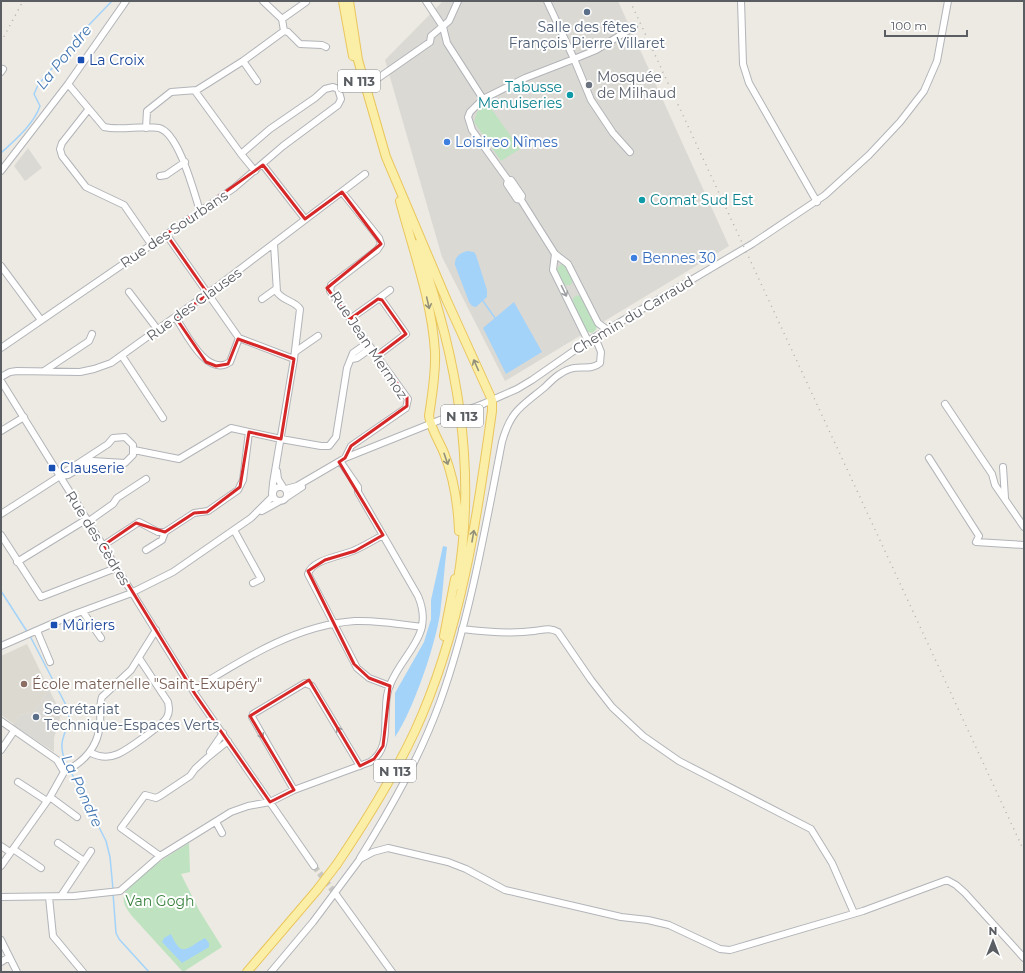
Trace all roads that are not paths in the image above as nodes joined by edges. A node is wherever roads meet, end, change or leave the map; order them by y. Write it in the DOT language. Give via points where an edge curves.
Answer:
graph roads {
  1 [pos="126,1"];
  2 [pos="262,1"];
  3 [pos="343,1"];
  4 [pos="349,1"];
  5 [pos="426,1"];
  6 [pos="458,1"];
  7 [pos="547,1"];
  8 [pos="741,1"];
  9 [pos="948,1"];
  10 [pos="306,2"];
  11 [pos="282,19"];
  12 [pos="443,27"];
  13 [pos="634,28"];
  14 [pos="284,31"];
  15 [pos="326,48"];
  16 [pos="574,59"];
  17 [pos="243,61"];
  18 [pos="258,81"];
  19 [pos="374,81"];
  20 [pos="68,84"];
  21 [pos="195,91"];
  22 [pos="483,99"];
  23 [pos="88,110"];
  24 [pos="146,128"];
  25 [pos="630,152"];
  26 [pos="241,154"];
  27 [pos="386,157"];
  28 [pos="185,162"];
  29 [pos="262,165"];
  30 [pos="1,171"];
  31 [pos="392,171"];
  32 [pos="255,172"];
  33 [pos="366,174"];
  34 [pos="160,176"];
  35 [pos="342,192"];
  36 [pos="817,202"];
  37 [pos="200,211"];
  38 [pos="305,219"];
  39 [pos="166,234"];
  40 [pos="151,244"];
  41 [pos="274,244"];
  42 [pos="555,254"];
  43 [pos="1,266"];
  44 [pos="276,289"];
  45 [pos="390,290"];
  46 [pos="129,292"];
  47 [pos="208,294"];
  48 [pos="262,299"];
  49 [pos="378,299"];
  50 [pos="176,318"];
  51 [pos="350,319"];
  52 [pos="41,320"];
  53 [pos="606,329"];
  54 [pos="158,330"];
  55 [pos="92,334"];
  56 [pos="318,336"];
  57 [pos="594,337"];
  58 [pos="239,338"];
  59 [pos="588,341"];
  60 [pos="368,346"];
  61 [pos="1,348"];
  62 [pos="295,352"];
  63 [pos="122,356"];
  64 [pos="377,356"];
  65 [pos="294,359"];
  66 [pos="44,371"];
  67 [pos="1,377"];
  68 [pos="1,381"];
  69 [pos="492,400"];
  70 [pos="945,404"];
  71 [pos="24,417"];
  72 [pos="163,418"];
  73 [pos="430,424"];
  74 [pos="1,431"];
  75 [pos="249,432"];
  76 [pos="281,439"];
  77 [pos="134,450"];
  78 [pos="928,458"];
  79 [pos="343,459"];
  80 [pos="276,465"];
  81 [pos="1003,467"];
  82 [pos="327,469"];
  83 [pos="60,476"];
  84 [pos="146,479"];
  85 [pos="285,488"];
  86 [pos="272,495"];
  87 [pos="287,497"];
  88 [pos="1005,499"];
  89 [pos="280,501"];
  90 [pos="1,514"];
  91 [pos="251,518"];
  92 [pos="88,520"];
  93 [pos="1024,527"];
  94 [pos="234,530"];
  95 [pos="164,532"];
  96 [pos="1,534"];
  97 [pos="383,536"];
  98 [pos="104,545"];
  99 [pos="1024,545"];
  100 [pos="146,550"];
  101 [pos="17,562"];
  102 [pos="116,568"];
  103 [pos="253,583"];
  104 [pos="132,593"];
  105 [pos="83,612"];
  106 [pos="333,624"];
  107 [pos="422,627"];
  108 [pos="462,629"];
  109 [pos="156,630"];
  110 [pos="36,631"];
  111 [pos="101,638"];
  112 [pos="1,646"];
  113 [pos="139,658"];
  114 [pos="50,662"];
  115 [pos="438,669"];
  116 [pos="390,686"];
  117 [pos="193,690"];
  118 [pos="1,721"];
  119 [pos="14,731"];
  120 [pos="223,733"];
  121 [pos="228,741"];
  122 [pos="1,750"];
  123 [pos="91,753"];
  124 [pos="209,756"];
  125 [pos="360,766"];
  126 [pos="64,772"];
  127 [pos="18,782"];
  128 [pos="294,790"];
  129 [pos="48,799"];
  130 [pos="270,802"];
  131 [pos="77,817"];
  132 [pos="216,822"];
  133 [pos="222,833"];
  134 [pos="58,843"];
  135 [pos="1,846"];
  136 [pos="12,851"];
  137 [pos="91,851"];
  138 [pos="160,856"];
  139 [pos="360,859"];
  140 [pos="84,861"];
  141 [pos="1,866"];
  142 [pos="314,866"];
  143 [pos="41,868"];
  144 [pos="335,893"];
  145 [pos="62,896"];
  146 [pos="1,897"];
  147 [pos="49,897"];
  148 [pos="854,913"];
  149 [pos="1,940"];
  150 [pos="9,957"];
  151 [pos="1024,958"];
  152 [pos="1,962"];
  153 [pos="17,972"];
  154 [pos="83,972"];
  155 [pos="247,972"];
  156 [pos="271,972"];
  157 [pos="392,972"];
  1 -- 20 [label="street"];
  2 -- 11 [label="street"];
  3 -- 27 [label="main road, N 113" via="350,46 361,88 379,144"];
  4 -- 27 [label="main road, N 113" via="358,60"];
  5 -- 12 [label="street"];
  6 -- 12 [label="street" via="449,21"];
  7 -- 16 [label="street"];
  8 -- 36 [label="street" via="743,64 748,83"];
  9 -- 36 [label="street, Chemin du Carraud" via="937,61 924,91 900,122 869,155"];
  10 -- 11 [label="street"];
  11 -- 14 [label="street"];
  12 -- 19 [label="street" via="431,36 430,42"];
  12 -- 22 [label="street" via="447,43"];
  13 -- 16 [label="street" via="596,50"];
  14 -- 15 [label="street" via="300,44"];
  14 -- 17 [label="street"];
  16 -- 22 [label="street" via="525,78"];
  16 -- 25 [label="street" via="591,100 613,133"];
  17 -- 18 [label="street"];
  17 -- 21 [label="street"];
  20 -- 23 [label="street"];
  20 -- 30 [label="street"];
  21 -- 24 [label="street" via="172,92 157,102 146,111"];
  21 -- 26 [label="street"];
  22 -- 42 [label="street" via="470,112 470,126"];
  23 -- 24 [label="street" via="104,127"];
  23 -- 40 [label="street" via="62,143 62,156 86,187 127,208"];
  24 -- 28 [label="street" via="159,128 166,132"];
  26 -- 29 [label="street, Rue des Sourbans" via="270,129 327,88 333,87 339,91 340,102"];
  26 -- 32 [label="street"];
  27 -- 31 [label="main road, N 113"];
  28 -- 34 [label="street" via="166,175"];
  28 -- 37 [label="street"];
  29 -- 32 [label="street, Rue des Sourbans"];
  29 -- 38 [label="street"];
  69 -- 31 [label="main road, one-way"];
  31 -- 73 [label="main road, one-way" via="433,325 435,364"];
  31 -- 115 [label="main road, N 113" via="446,336 462,417 465,491 462,556 452,615"];
  32 -- 37 [label="street, Rue des Sourbans"];
  33 -- 35 [label="street, Rue des Clauses"];
  35 -- 38 [label="street, Rue des Clauses"];
  35 -- 51 [label="street, Rue Jean Mermoz" via="381,242 378,248 330,287 330,291"];
  36 -- 53 [label="street, Chemin du Carraud" via="752,244"];
  37 -- 39 [label="street, Rue des Sourbans"];
  38 -- 41 [label="street, Rue des Clauses"];
  39 -- 40 [label="street, Rue des Sourbans"];
  39 -- 47 [label="street"];
  40 -- 52 [label="street, Rue des Sourbans"];
  41 -- 44 [label="street"];
  41 -- 47 [label="street, Rue des Clauses"];
  42 -- 53 [label="street" via="568,264 598,323"];
  42 -- 59 [label="street, one-way" via="553,270"];
  43 -- 52 [label="street"];
  44 -- 48 [label="street"];
  44 -- 62 [label="street" via="280,297 300,307"];
  45 -- 49 [label="street"];
  46 -- 54 [label="street"];
  47 -- 50 [label="street, Rue des Clauses"];
  47 -- 58 [label="street"];
  49 -- 51 [label="street"];
  49 -- 64 [label="street" via="382,300 406,334"];
  50 -- 54 [label="street, Rue des Clauses"];
  50 -- 58 [label="street" via="203,357 213,365 225,365 230,362"];
  51 -- 60 [label="street, Rue Jean Mermoz"];
  52 -- 61 [label="street, Rue des Sourbans"];
  53 -- 57 [label="street, Chemin du Carraud"];
  54 -- 63 [label="street, Rue des Clauses"];
  55 -- 66 [label="street" via="89,340"];
  56 -- 62 [label="street"];
  57 -- 59 [label="street, Chemin du Carraud"];
  57 -- 108 [label="street" via="602,352 600,363 594,367 572,368 561,373 520,406 507,424"];
  58 -- 65 [label="street"];
  59 -- 69 [label="street, Chemin du Carraud" via="532,380"];
  60 -- 64 [label="street, Rue Jean Mermoz"];
  60 -- 76 [label="street" via="353,353 346,370 336,437 332,443 326,446"];
  62 -- 65 [label="street"];
  63 -- 66 [label="street, Rue des Clauses" via="107,365 88,371"];
  63 -- 72 [label="street"];
  64 -- 79 [label="street, Rue Jean Mermoz" via="407,397 408,404 402,411 351,446"];
  65 -- 76 [label="street"];
  66 -- 67 [label="street, Rue des Clauses" via="12,371"];
  68 -- 71 [label="street, Rue des Cèdres"];
  69 -- 73 [label="street, Chemin du Carraud, bridge"];
  115 -- 69 [label="main road, one-way" via="456,613 472,540"];
  70 -- 88 [label="street" via="992,474 995,485"];
  71 -- 74 [label="street"];
  71 -- 83 [label="street, Rue des Cèdres"];
  73 -- 79 [label="street, Chemin du Carraud"];
  73 -- 115 [label="main road, one-way" via="450,469 459,530 455,578"];
  75 -- 76 [label="street"];
  75 -- 77 [label="street" via="229,429 179,459"];
  75 -- 95 [label="street" via="243,480 239,489 208,511 194,513"];
  76 -- 80 [label="street"];
  77 -- 83 [label="street" via="130,460 125,463 92,461 68,475"];
  77 -- 83 [label="street" via="132,442 125,437 117,436"];
  78 -- 99 [label="street" via="979,536 976,542"];
  79 -- 82 [label="street, Chemin du Carraud"];
  79 -- 97 [label="street"];
  80 -- 85 [label="street" via="278,479"];
  80 -- 86 [label="street"];
  81 -- 88 [label="street"];
  82 -- 85 [label="street, Chemin du Carraud" via="296,486"];
  82 -- 87 [label="street, Chemin du Carraud"];
  83 -- 90 [label="street"];
  83 -- 92 [label="street, Rue des Cèdres"];
  84 -- 92 [label="street"];
  85 -- 86 [label="street, Chemin du Carraud" via="277,489"];
  85 -- 87 [label="street"];
  86 -- 89 [label="street" via="276,501"];
  86 -- 91 [label="street, Chemin du Carraud"];
  87 -- 89 [label="street, Chemin du Carraud"];
  88 -- 93 [label="street"];
  89 -- 91 [label="street, Chemin du Carraud"];
  91 -- 94 [label="street, Chemin du Carraud"];
  92 -- 98 [label="street, Rue des Cèdres"];
  92 -- 101 [label="street"];
  94 -- 103 [label="street" via="261,579"];
  94 -- 104 [label="street, Chemin du Carraud" via="180,568"];
  95 -- 98 [label="street" via="158,532 139,522"];
  95 -- 100 [label="street" via="162,540"];
  96 -- 101 [label="street"];
  97 -- 106 [label="street" via="355,551 325,560 308,571 309,578"];
  97 -- 107 [label="street" via="422,605"];
  98 -- 102 [label="street, Rue des Cèdres"];
  101 -- 102 [label="street" via="38,594 43,597"];
  102 -- 104 [label="street, Rue des Cèdres"];
  104 -- 105 [label="street, Chemin du Carraud"];
  104 -- 109 [label="street, Rue des Cèdres"];
  105 -- 110 [label="street, Chemin du Carraud"];
  105 -- 111 [label="street"];
  106 -- 107 [label="street" via="363,621"];
  106 -- 116 [label="street" via="359,670 369,678"];
  106 -- 117 [label="street" via="309,630 273,645"];
  107 -- 116 [label="street" via="413,648"];
  108 -- 139 [label="street" via="442,697 425,740 391,807"];
  108 -- 148 [label="street" via="504,632 550,629 558,632 612,707 643,736 679,761 811,829 832,863"];
  109 -- 113 [label="street"];
  109 -- 117 [label="street, Rue des Cèdres"];
  110 -- 112 [label="street, Chemin du Carraud"];
  110 -- 114 [label="street"];
  113 -- 123 [label="street" via="127,675 102,697 99,728"];
  113 -- 123 [label="street" via="168,702 167,717 152,731 117,754 102,757"];
  115 -- 155 [label="main road, N 113, bridge" via="415,730 389,782 337,864"];
  116 -- 125 [label="street" via="383,746 374,759"];
  117 -- 120 [label="street, Rue des Cèdres"];
  118 -- 119 [label="street"];
  119 -- 122 [label="street"];
  119 -- 126 [label="street" via="57,760"];
  120 -- 121 [label="street, Rue des Cèdres"];
  120 -- 124 [label="street"];
  121 -- 124 [label="street"];
  121 -- 130 [label="street, Rue des Cèdres"];
  123 -- 126 [label="street"];
  124 -- 138 [label="street" via="190,776 160,796 156,798 145,795 121,828"];
  125 -- 128 [label="street"];
  125 -- 128 [label="street, one-way" via="312,686 305,683 252,717"];
  126 -- 129 [label="street"];
  127 -- 129 [label="street"];
  128 -- 130 [label="street"];
  129 -- 131 [label="street"];
  129 -- 136 [label="street"];
  130 -- 132 [label="street" via="235,810"];
  130 -- 142 [label="street, Rue des Cèdres"];
  132 -- 133 [label="street"];
  132 -- 138 [label="street"];
  134 -- 140 [label="street"];
  135 -- 136 [label="street"];
  136 -- 141 [label="street"];
  136 -- 143 [label="street"];
  137 -- 140 [label="street"];
  138 -- 145 [label="street" via="120,891"];
  139 -- 144 [label="street"];
  139 -- 148 [label="street" via="388,848 427,857 466,869 505,890 620,917 669,925 720,949 739,948"];
  140 -- 145 [label="street"];
  144 -- 156 [label="street"];
  144 -- 157 [label="street"];
  145 -- 147 [label="street"];
  146 -- 147 [label="street"];
  147 -- 154 [label="street" via="53,936"];
  148 -- 151 [label="street" via="947,880 965,893"];
  149 -- 150 [label="street"];
  150 -- 152 [label="street"];
  150 -- 153 [label="street"];
}
